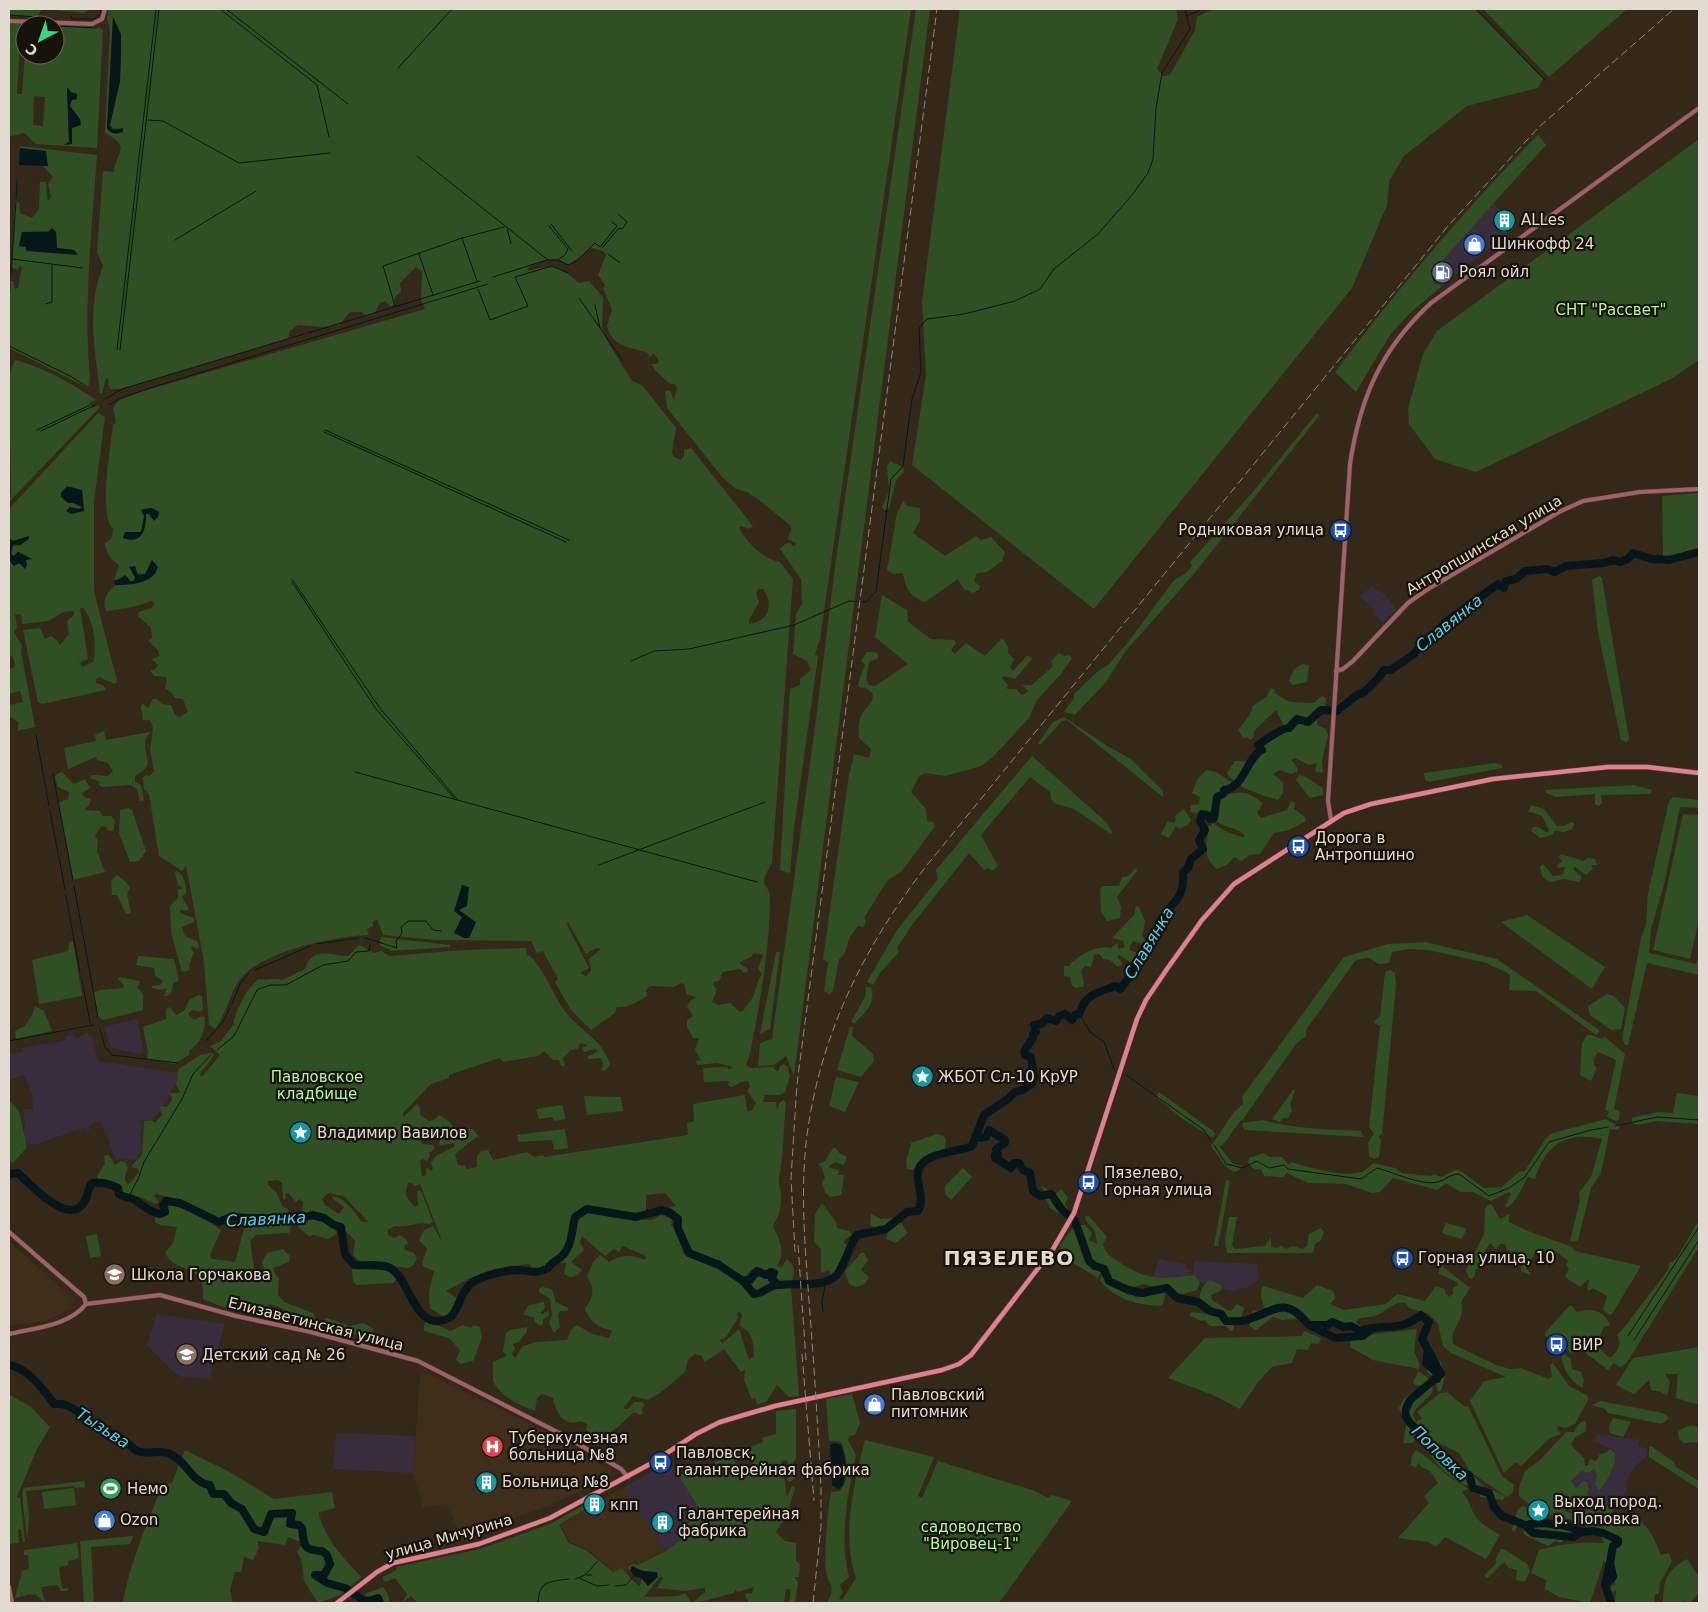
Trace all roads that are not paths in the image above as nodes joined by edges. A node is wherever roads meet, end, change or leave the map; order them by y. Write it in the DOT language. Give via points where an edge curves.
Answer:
graph roads {
  1 [pos="105,9"];
  2 [pos="9,21"];
  3 [pos="1699,108"];
  4 [pos="1699,489"];
  5 [pos="1336,671"];
  6 [pos="1699,773"];
  7 [pos="1331,820"];
  8 [pos="9,1232"];
  9 [pos="86,1304"];
  10 [pos="9,1334"];
  11 [pos="628,1477"];
  12 [pos="9,1586"];
  13 [pos="12,1603"];
  14 [pos="338,1603"];
  1 -- 2 [label="street" via="102,19 92,24"];
  3 -- 5 [label="street" via="1444,292 1415,318 1390,350 1369,388 1353,444"];
  4 -- 5 [label="street, Антропшинская улица" via="1614,495 1583,501 1559,512 1415,598 1353,661"];
  5 -- 7 [label="street" via="1328,801"];
  6 -- 7 [label="main road, улица Мичурина" via="1647,767 1608,767 1492,779 1370,804"];
  7 -- 11 [label="main road, улица Мичурина" via="1234,884 1202,920 1146,1000 1074,1213 1064,1232 981,1344 959,1364 942,1370 775,1406 720,1422"];
  8 -- 9 [label="street" via="84,1297"];
  9 -- 10 [label="street" via="66,1319"];
  9 -- 11 [label="street, Елизаветинская улица" via="160,1295 172,1297 411,1359 563,1435 621,1469"];
  11 -- 14 [label="main road, улица Мичурина" via="526,1528 479,1544 398,1561 366,1580"];
  12 -- 13 [label="street"];
}
